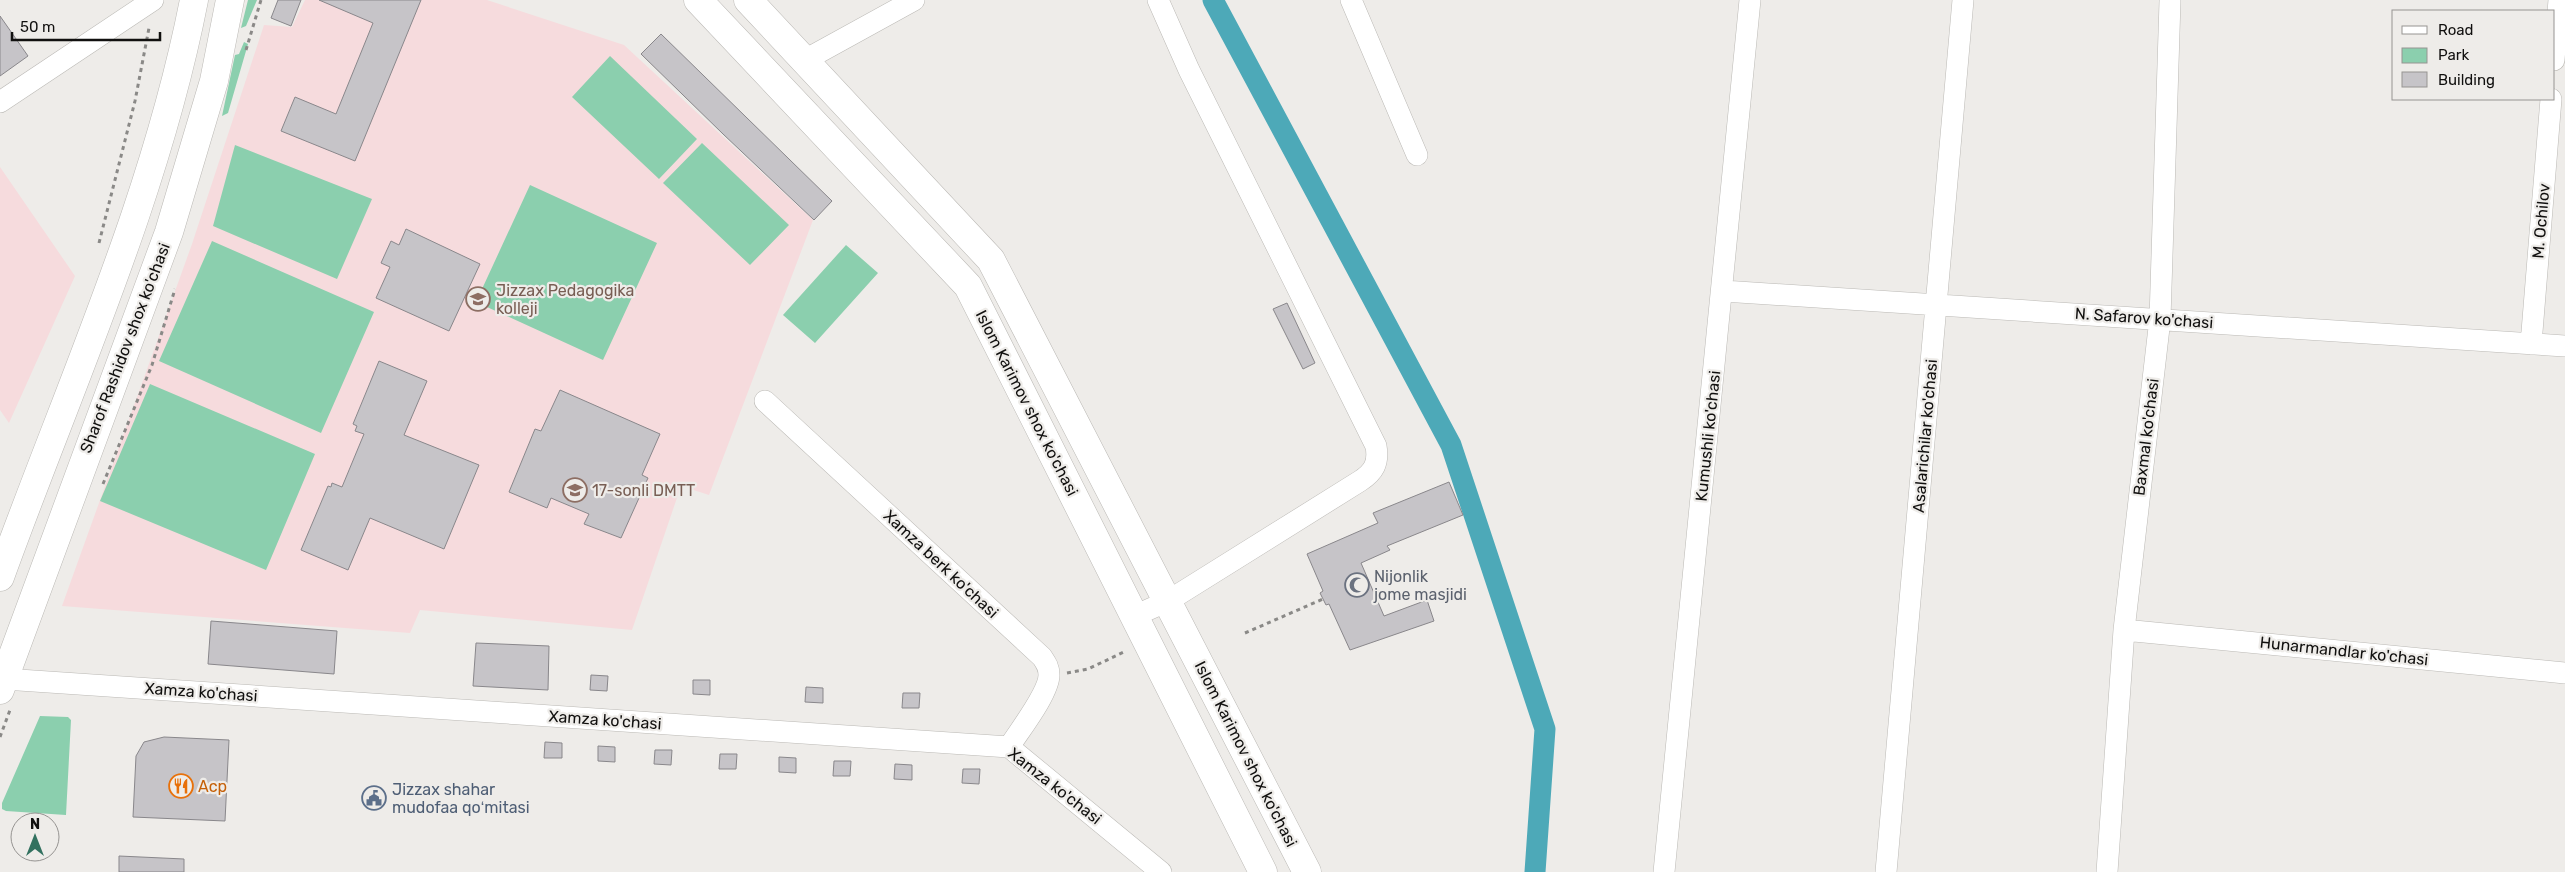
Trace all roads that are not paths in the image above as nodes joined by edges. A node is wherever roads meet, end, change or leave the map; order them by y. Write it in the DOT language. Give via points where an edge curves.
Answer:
graph roads {
  1 [pos="194,0"];
  2 [pos="230,0"];
  3 [pos="698,0"];
  4 [pos="748,0"];
  5 [pos="914,0"];
  6 [pos="1158,0"];
  7 [pos="1350,0"];
  8 [pos="1750,0"];
  9 [pos="1963,0"];
  10 [pos="2559,0"];
  11 [pos="2170,2"];
  12 [pos="152,9"];
  13 [pos="2555,48"];
  14 [pos="805,60"];
  15 [pos="2551,100"];
  16 [pos="0,102"];
  17 [pos="1417,155"];
  18 [pos="1723,291"];
  19 [pos="1936,305"];
  20 [pos="2160,319"];
  21 [pos="2531,344"];
  22 [pos="2565,346"];
  23 [pos="765,402"];
  24 [pos="37,474"];
  25 [pos="72,490"];
  26 [pos="0,577"];
  27 [pos="1155,577"];
  28 [pos="1168,601"];
  29 [pos="1128,605"];
  30 [pos="2124,630"];
  31 [pos="2565,672"];
  32 [pos="2,684"];
  33 [pos="1240,742"];
  34 [pos="1009,747"];
  35 [pos="1207,758"];
  36 [pos="1161,872"];
  37 [pos="1263,872"];
  38 [pos="1307,872"];
  39 [pos="1664,872"];
  40 [pos="1886,872"];
  41 [pos="2106,872"];
  1 -- 24 [label="main road" via="177,78 148,177 114,279"];
  2 -- 25 [label="main road, Sharof Rashidov shox ko'chasi" via="214,81 169,232"];
  3 -- 29 [label="main road, Islom Karimov shox ko'chasi" via="968,286"];
  4 -- 14 [label="main road, Islom Karimov shox ko'chasi"];
  5 -- 14 [label="street"];
  6 -- 28 [label="street" via="1189,70 1378,455 1371,474"];
  7 -- 17 [label="street"];
  8 -- 18 [label="street, Kumushli ko'chasi"];
  9 -- 19 [label="street, Asalarichilar ko'chasi"];
  10 -- 13 [label="street"];
  11 -- 20 [label="street, Baxmal ko'chasi"];
  12 -- 16 [label="street"];
  14 -- 27 [label="main road, Islom Karimov shox ko'chasi" via="992,260"];
  15 -- 21 [label="street, M. Ochilov"];
  18 -- 19 [label="street, N. Safarov ko'chasi"];
  18 -- 39 [label="street, Kumushli ko'chasi"];
  19 -- 20 [label="street, N. Safarov ko'chasi"];
  19 -- 40 [label="street, Asalarichilar ko'chasi"];
  20 -- 21 [label="street, N. Safarov ko'chasi"];
  20 -- 30 [label="street, Baxmal ko'chasi"];
  21 -- 22 [label="street, N. Safarov ko'chasi"];
  23 -- 34 [label="street, Xamza berk ko'chasi" via="1042,657 1048,667 1046,688"];
  24 -- 25 [label="main road" via="52,470 59,472 70,482"];
  24 -- 26 [label="main road"];
  25 -- 32 [label="main road, Sharof Rashidov shox ko'chasi"];
  27 -- 28 [label="main road, Islom Karimov shox ko'chasi"];
  27 -- 29 [label="main road" via="1153,590 1142,599 1128,598"];
  28 -- 29 [label="street"];
  28 -- 33 [label="main road, Islom Karimov shox ko'chasi"];
  29 -- 35 [label="main road, Islom Karimov shox ko'chasi"];
  30 -- 31 [label="street, Hunarmandlar ko'chasi"];
  30 -- 41 [label="street, Baxmal ko'chasi"];
  32 -- 34 [label="street, Xamza ko'chasi"];
  33 -- 35 [label="main road" via="1232,736 1217,738 1207,749"];
  33 -- 38 [label="main road, Islom Karimov shox ko'chasi"];
  34 -- 36 [label="street, Xamza ko'chasi"];
  35 -- 37 [label="main road, Islom Karimov shox ko'chasi"];
}
